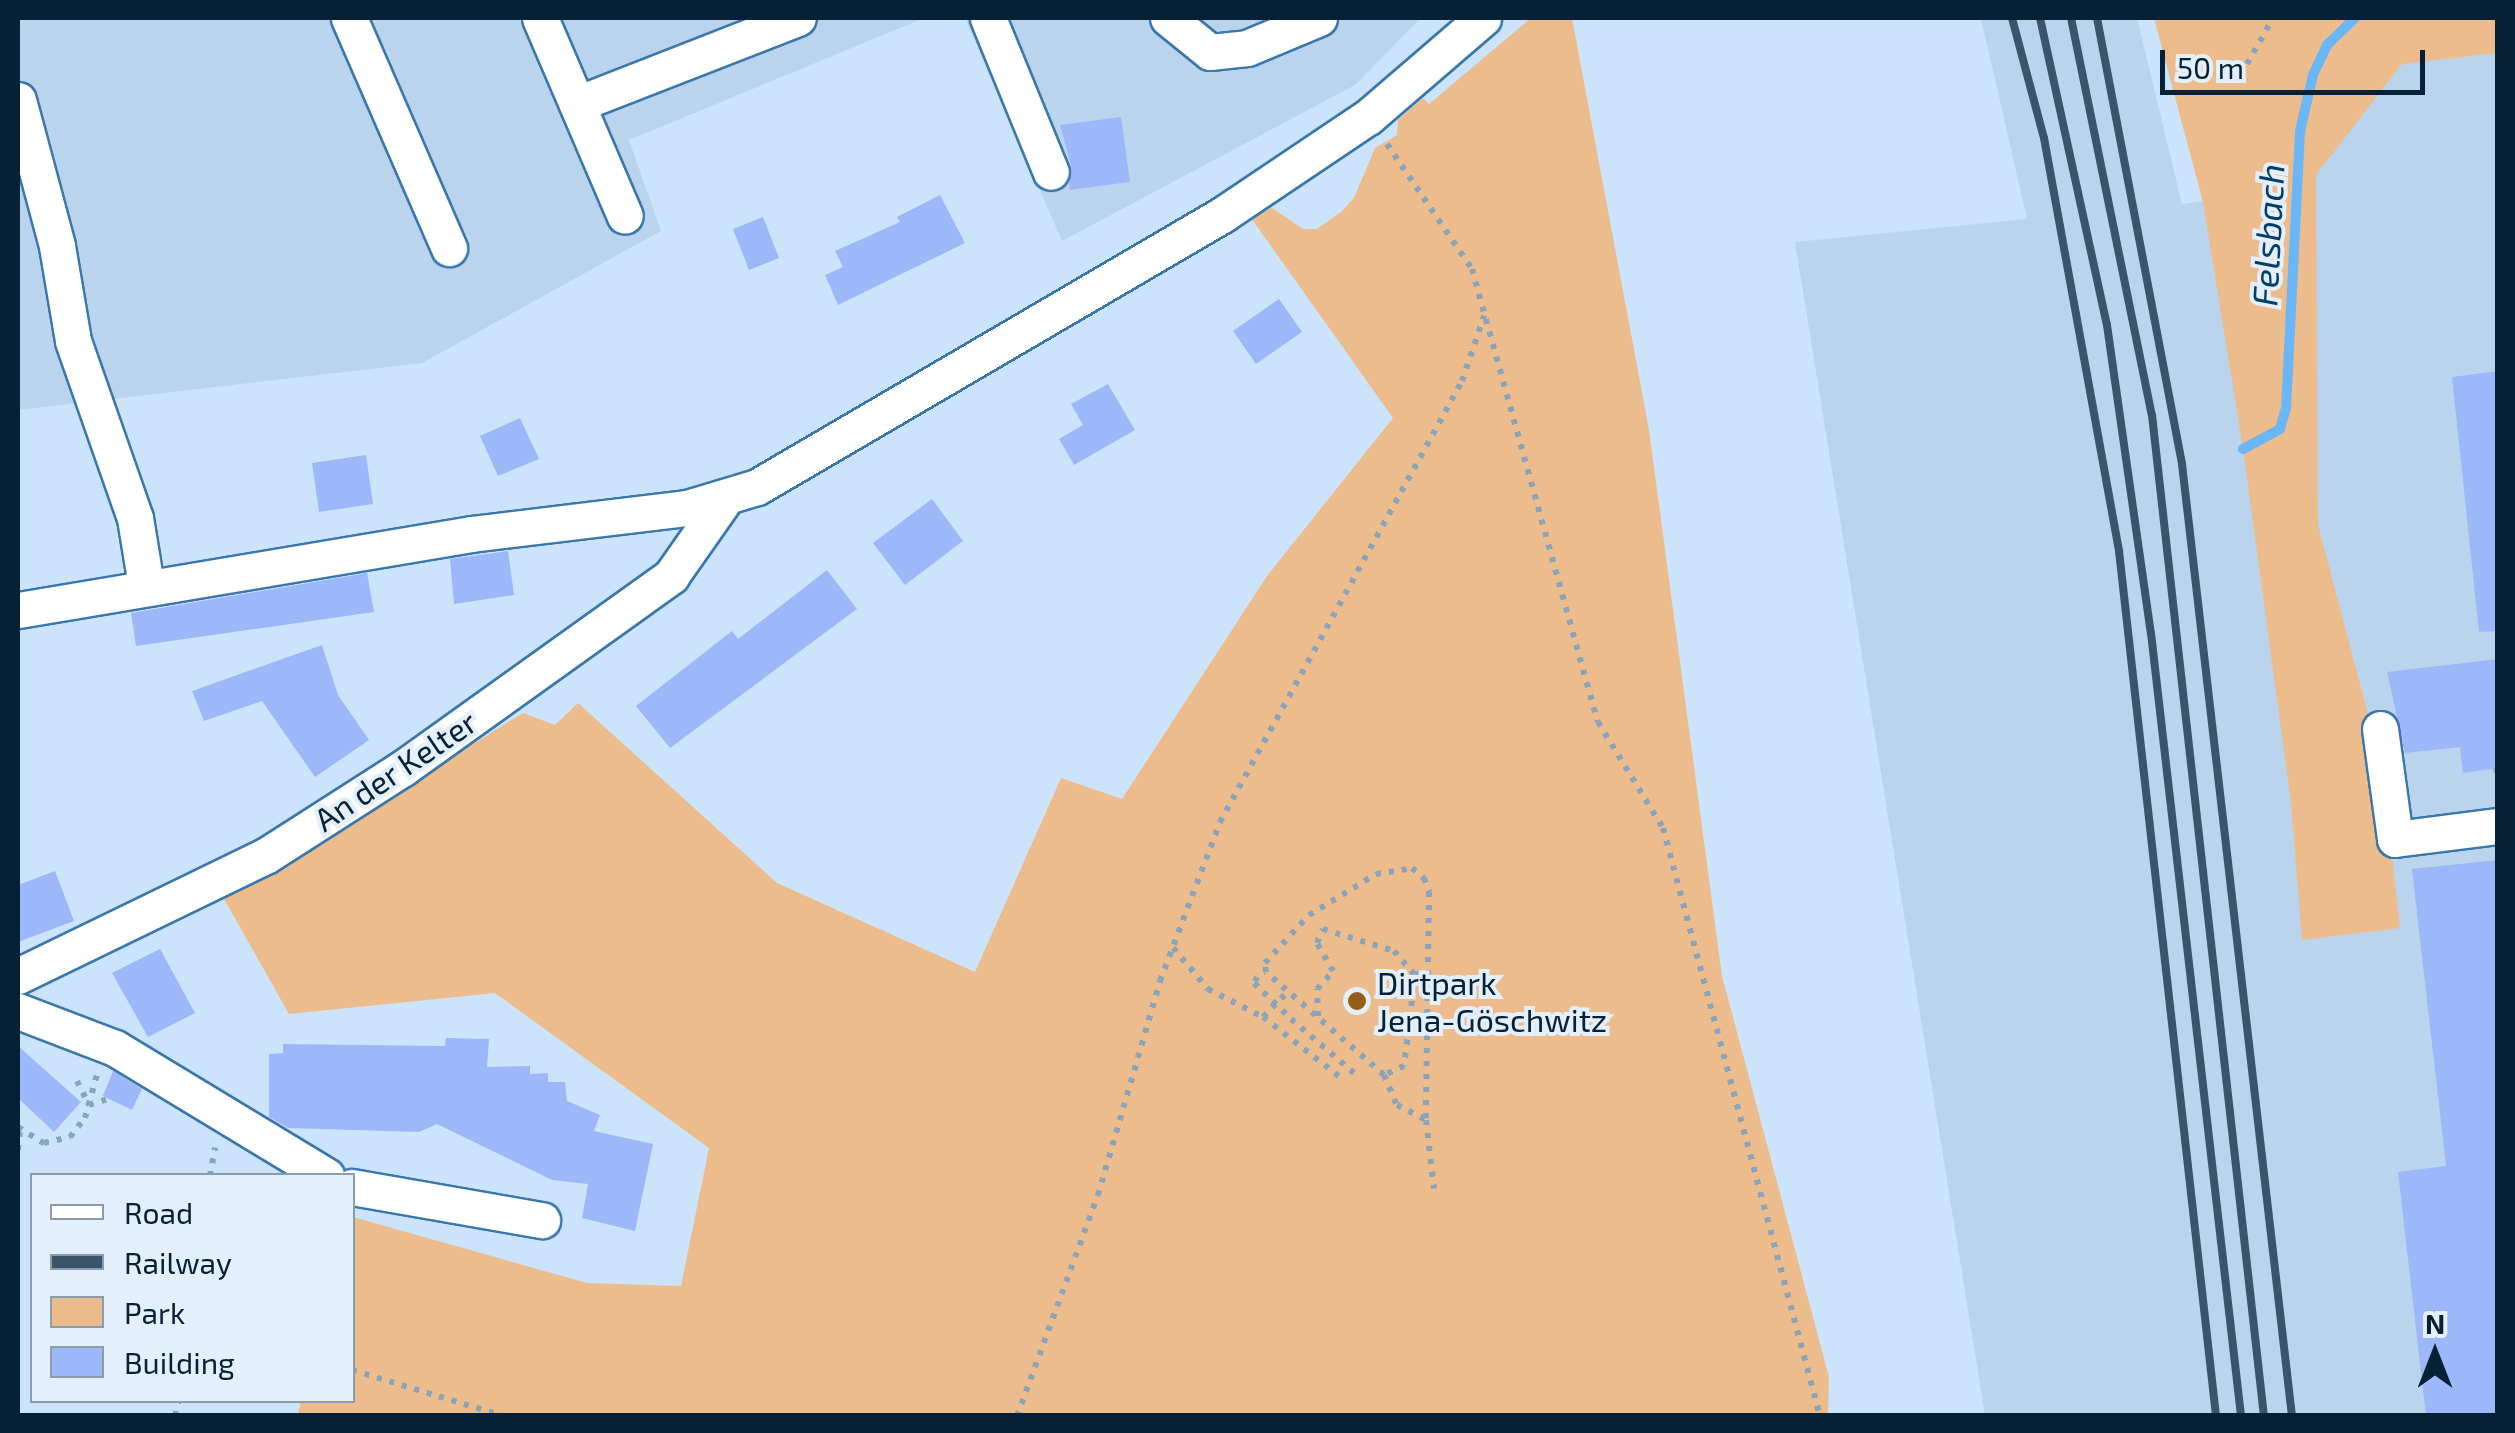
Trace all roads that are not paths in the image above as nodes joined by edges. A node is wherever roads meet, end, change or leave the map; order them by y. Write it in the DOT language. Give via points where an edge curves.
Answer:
graph roads {
  1 [pos="349,18"];
  2 [pos="540,18"];
  3 [pos="798,18"];
  4 [pos="988,18"];
  5 [pos="1168,18"];
  6 [pos="1319,18"];
  7 [pos="1484,18"];
  8 [pos="18,100"];
  9 [pos="577,104"];
  10 [pos="1051,172"];
  11 [pos="626,216"];
  12 [pos="450,248"];
  13 [pos="725,500"];
  14 [pos="146,585"];
  15 [pos="18,610"];
  16 [pos="2380,729"];
  17 [pos="2498,826"];
  18 [pos="18,976"];
  19 [pos="18,1011"];
  20 [pos="321,1173"];
  21 [pos="355,1188"];
  22 [pos="542,1220"];
  1 -- 12 [label="street"];
  2 -- 9 [label="street"];
  3 -- 9 [label="street"];
  4 -- 10 [label="street"];
  5 -- 6 [label="street" via="1210,52 1248,48"];
  7 -- 13 [label="street" via="1368,116 1222,214"];
  8 -- 14 [label="street" via="57,246 73,341 135,518"];
  9 -- 11 [label="street"];
  13 -- 14 [label="street"];
  13 -- 18 [label="street, An der Kelter" via="671,576 403,768 267,854"];
  14 -- 15 [label="street"];
  16 -- 17 [label="street" via="2395,839"];
  19 -- 20 [label="street" via="110,1046"];
  21 -- 22 [label="street"];
}
